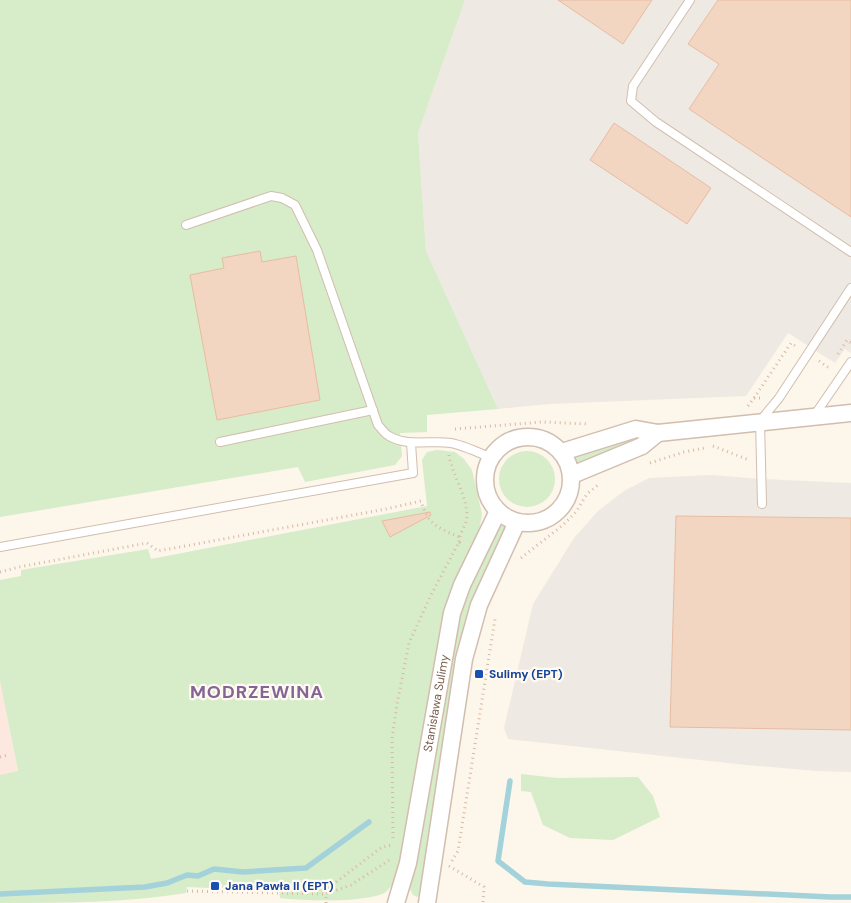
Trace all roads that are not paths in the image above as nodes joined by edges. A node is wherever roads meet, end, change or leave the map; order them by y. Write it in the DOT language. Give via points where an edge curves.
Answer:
graph roads {
  1 [pos="690,0"];
  2 [pos="186,225"];
  3 [pos="851,252"];
  4 [pos="851,288"];
  5 [pos="851,362"];
  6 [pos="373,410"];
  7 [pos="851,414"];
  8 [pos="813,418"];
  9 [pos="760,421"];
  10 [pos="658,433"];
  11 [pos="220,442"];
  12 [pos="411,443"];
  13 [pos="562,452"];
  14 [pos="491,458"];
  15 [pos="572,475"];
  16 [pos="762,504"];
  17 [pos="498,511"];
  18 [pos="517,522"];
  19 [pos="0,547"];
  20 [pos="396,903"];
  21 [pos="427,903"];
  1 -- 3 [label="lane" via="633,86 631,101 656,122"];
  2 -- 6 [label="lane" via="271,196 295,205 317,250"];
  4 -- 9 [label="lane" via="780,398"];
  5 -- 8 [label="lane"];
  6 -- 11 [label="lane"];
  6 -- 12 [label="lane" via="378,425 388,436"];
  7 -- 8 [label="street"];
  8 -- 9 [label="street"];
  9 -- 10 [label="street"];
  9 -- 16 [label="lane"];
  10 -- 13 [label="street" via="636,429"];
  10 -- 15 [label="street" via="642,446"];
  12 -- 14 [label="lane" via="450,443"];
  12 -- 19 [label="lane" via="413,473"];
  13 -- 14 [label="street" via="541,439 517,438 502,446"];
  13 -- 15 [label="street"];
  14 -- 17 [label="street" via="485,486 489,500"];
  15 -- 18 [label="street" via="569,496 557,513 545,521"];
  17 -- 18 [label="street"];
  17 -- 20 [label="street, Stanisława Sulimy" via="462,584 452,613 408,863"];
  18 -- 21 [label="street, Stanisława Sulimy" via="479,605 464,658"];
}
